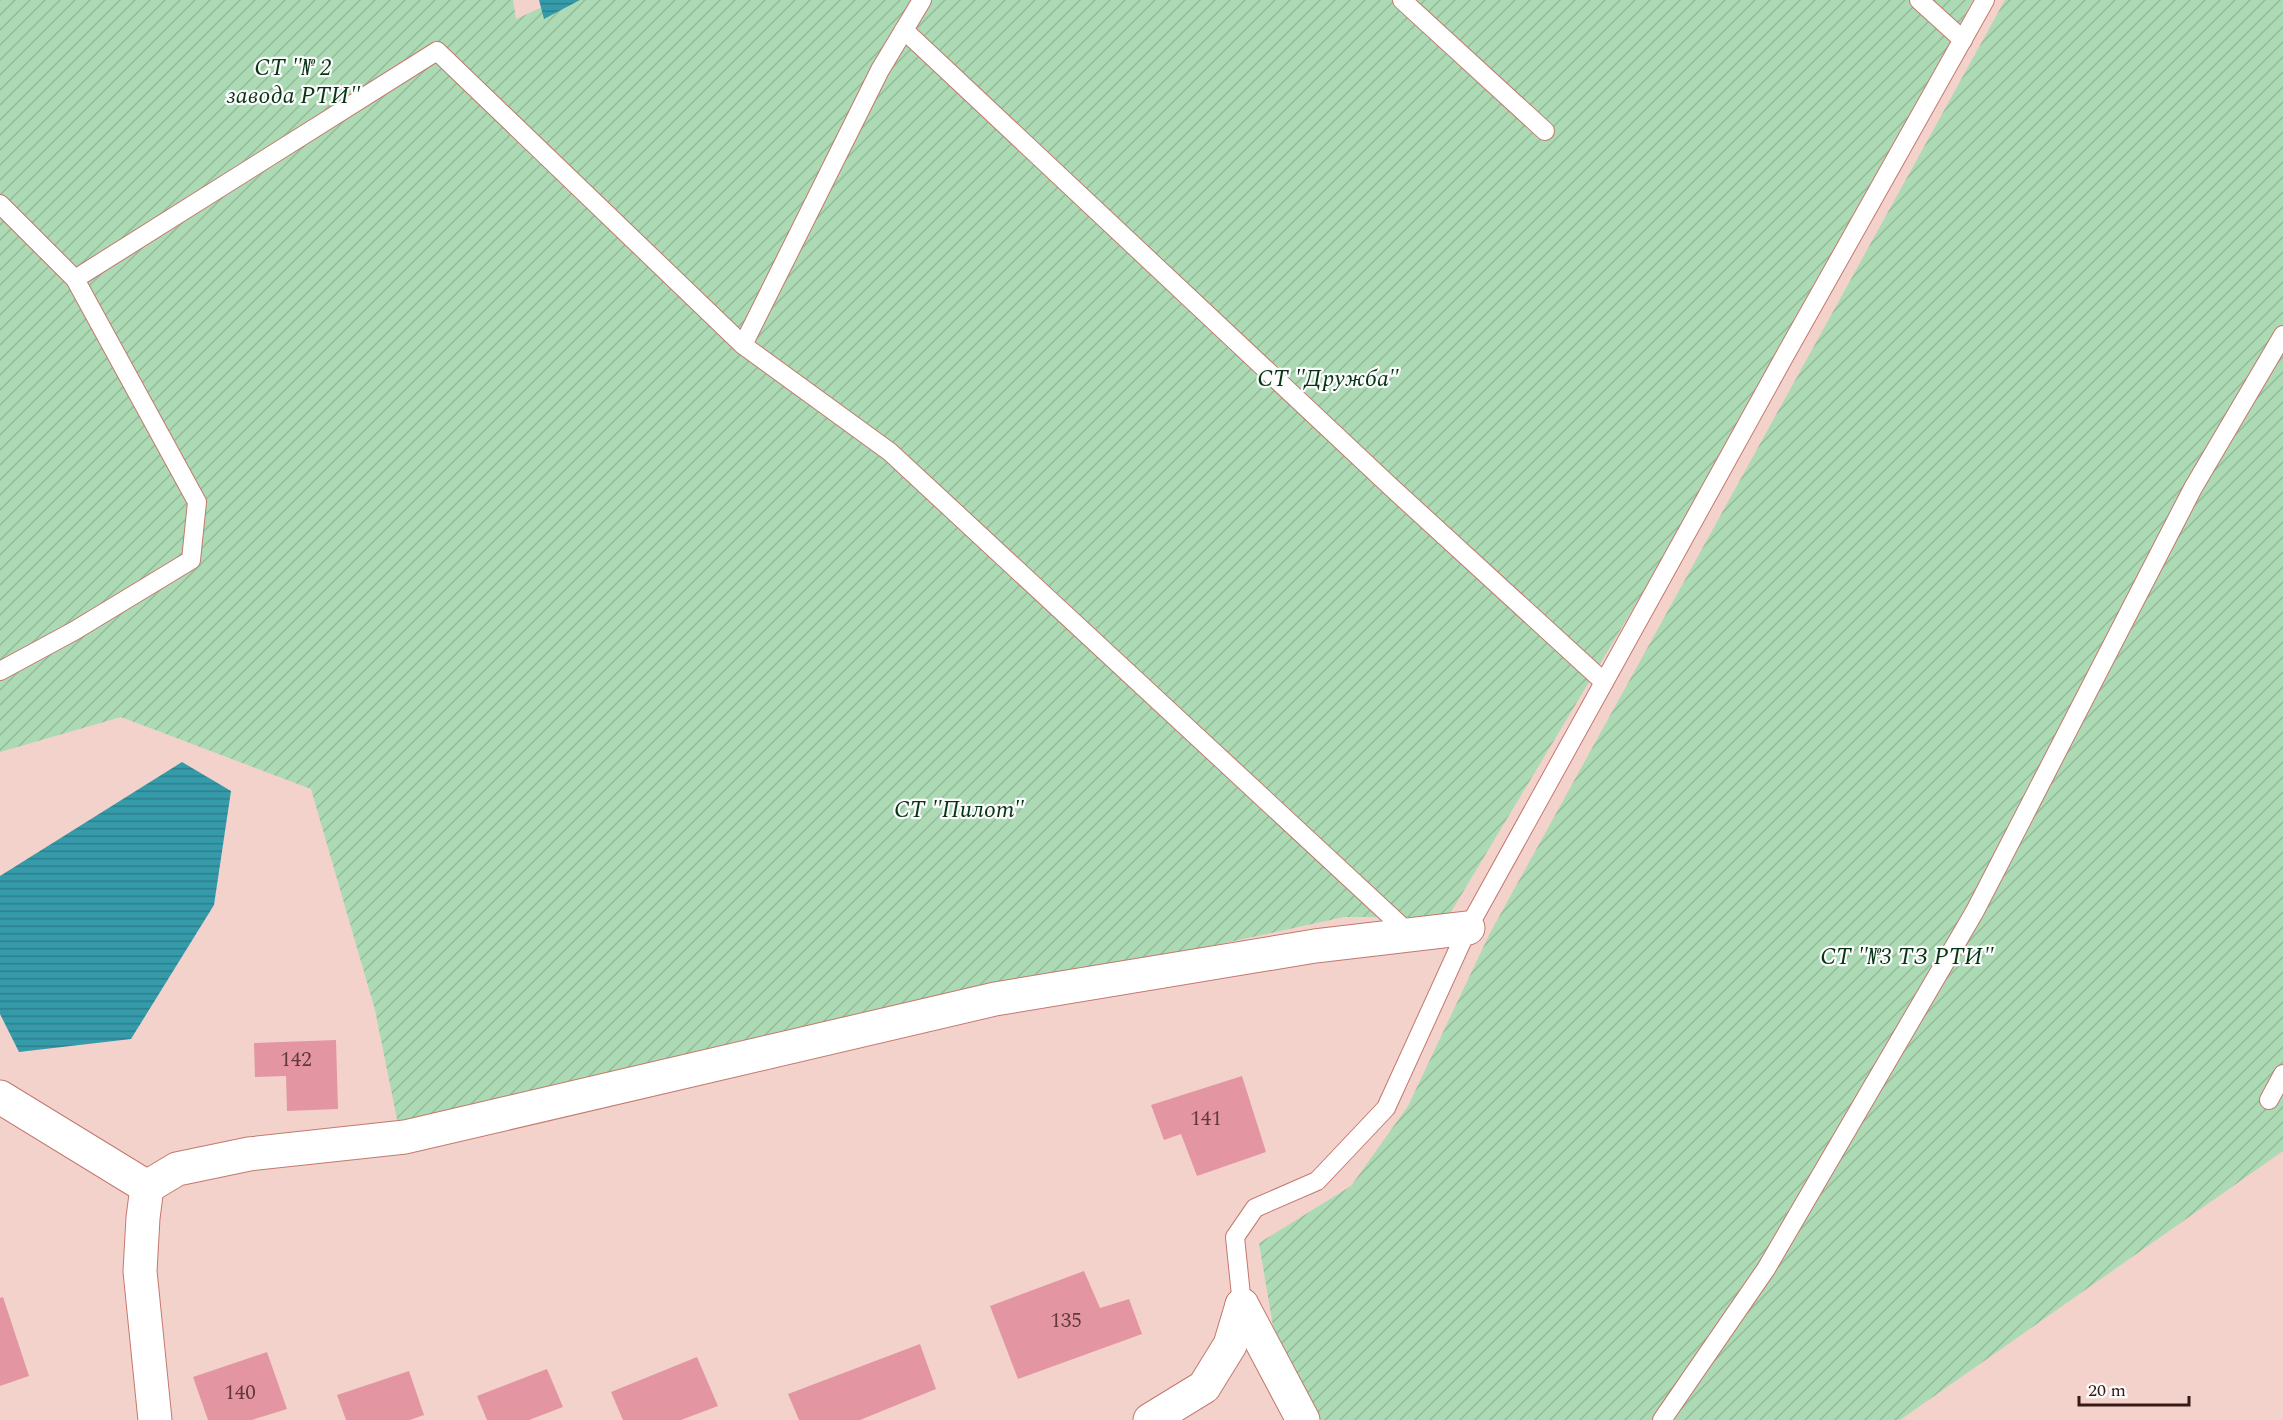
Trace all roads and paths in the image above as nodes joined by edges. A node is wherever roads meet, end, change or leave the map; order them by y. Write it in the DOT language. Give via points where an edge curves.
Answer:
graph roads {
  1 [pos="922,0"];
  2 [pos="1402,0"];
  3 [pos="1919,0"];
  4 [pos="1985,0"];
  5 [pos="904,30"];
  6 [pos="1963,40"];
  7 [pos="1545,131"];
  8 [pos="0,204"];
  9 [pos="75,279"];
  10 [pos="2283,335"];
  11 [pos="743,345"];
  12 [pos="0,670"];
  13 [pos="1604,682"];
  14 [pos="1468,928"];
  15 [pos="1411,935"];
  16 [pos="2283,1074"];
  17 [pos="0,1096"];
  18 [pos="2269,1100"];
  19 [pos="147,1186"];
  20 [pos="1242,1305"];
  21 [pos="155,1420"];
  22 [pos="1150,1420"];
  23 [pos="1303,1420"];
  24 [pos="1662,1420"];
  1 -- 5 [label="lane"];
  2 -- 7 [label="lane"];
  3 -- 6 [label="lane"];
  4 -- 6 [label="lane"];
  5 -- 11 [label="lane" via="880,70"];
  5 -- 13 [label="lane"];
  6 -- 13 [label="lane"];
  8 -- 9 [label="lane"];
  9 -- 11 [label="lane" via="437,51"];
  9 -- 12 [label="lane" via="197,502 191,560 74,631"];
  10 -- 24 [label="lane" via="2193,488 1975,911 1766,1269"];
  11 -- 15 [label="lane" via="890,452"];
  13 -- 14 [label="lane"];
  14 -- 15 [label="street"];
  14 -- 20 [label="lane" via="1386,1108 1317,1181 1255,1209 1235,1237"];
  15 -- 19 [label="street" via="1315,946 995,999 405,1137 249,1154 177,1169"];
  16 -- 18 [label="lane"];
  17 -- 19 [label="street"];
  19 -- 21 [label="street" via="141,1270"];
  20 -- 22 [label="street" via="1230,1345 1204,1387"];
  20 -- 23 [label="street"];
}
